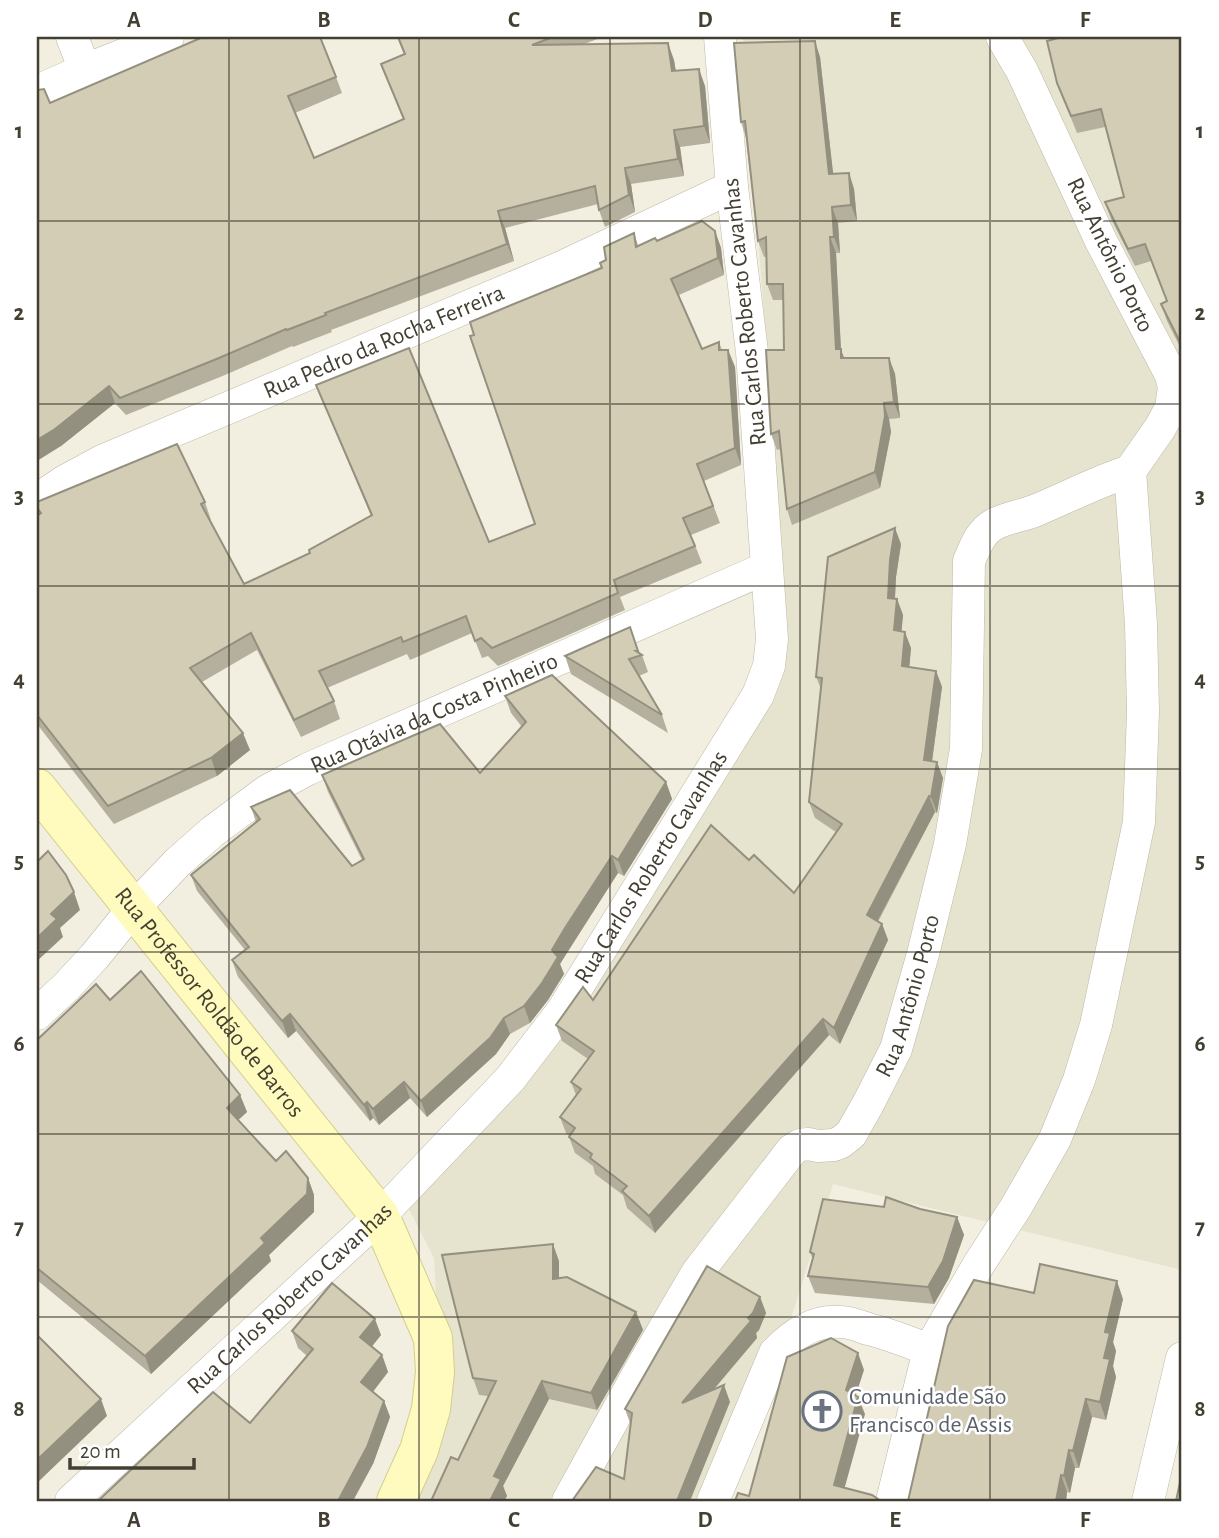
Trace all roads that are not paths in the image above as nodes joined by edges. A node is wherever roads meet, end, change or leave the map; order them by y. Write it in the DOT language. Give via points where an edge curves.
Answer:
graph roads {
  1 [pos="72,37"];
  2 [pos="168,37"];
  3 [pos="720,37"];
  4 [pos="1002,37"];
  5 [pos="85,69"];
  6 [pos="37,91"];
  7 [pos="732,187"];
  8 [pos="1130,471"];
  9 [pos="37,500"];
  10 [pos="766,568"];
  11 [pos="37,788"];
  12 [pos="133,909"];
  13 [pos="37,1014"];
  14 [pos="380,1216"];
  15 [pos="929,1350"];
  16 [pos="1181,1365"];
  17 [pos="71,1501"];
  18 [pos="396,1501"];
  19 [pos="568,1501"];
  20 [pos="713,1501"];
  21 [pos="892,1501"];
  22 [pos="1148,1501"];
  1 -- 5 [label="street"];
  2 -- 5 [label="street"];
  3 -- 7 [label="street, Rua Carlos Roberto Cavanhas"];
  4 -- 8 [label="street, Rua Antônio Porto" via="1171,375 1171,408"];
  5 -- 6 [label="street"];
  7 -- 9 [label="street, Rua Pedro da Rocha Ferreira" via="562,267 102,461"];
  7 -- 10 [label="street, Rua Carlos Roberto Cavanhas" via="752,352"];
  8 -- 15 [label="street" via="1143,712 1139,822 1096,1025 1055,1139"];
  8 -- 19 [label="street, Rua Antônio Porto" via="993,524 978,542 970,561 966,748 950,844 896,1049 851,1134 834,1145 808,1144 792,1150 697,1273"];
  10 -- 12 [label="street, Rua Otávia da Costa Pinheiro" via="307,769 267,791 212,832"];
  10 -- 14 [label="street, Rua Carlos Roberto Cavanhas" via="772,639 769,666 758,695 540,1041 510,1079"];
  11 -- 12 [label="street, Rua Professor Roldão de Barros"];
  12 -- 13 [label="street, Rua Otávia da Costa Pinheiro"];
  12 -- 14 [label="street, Rua Professor Roldão de Barros"];
  14 -- 17 [label="street, Rua Carlos Roberto Cavanhas"];
  14 -- 18 [label="street, Rua Professor Roldão de Barros" via="433,1338 435,1372 431,1409 419,1450"];
  15 -- 20 [label="street" via="841,1321 820,1323 789,1338 775,1353"];
  15 -- 21 [label="street"];
  16 -- 22 [label="street"];
}
